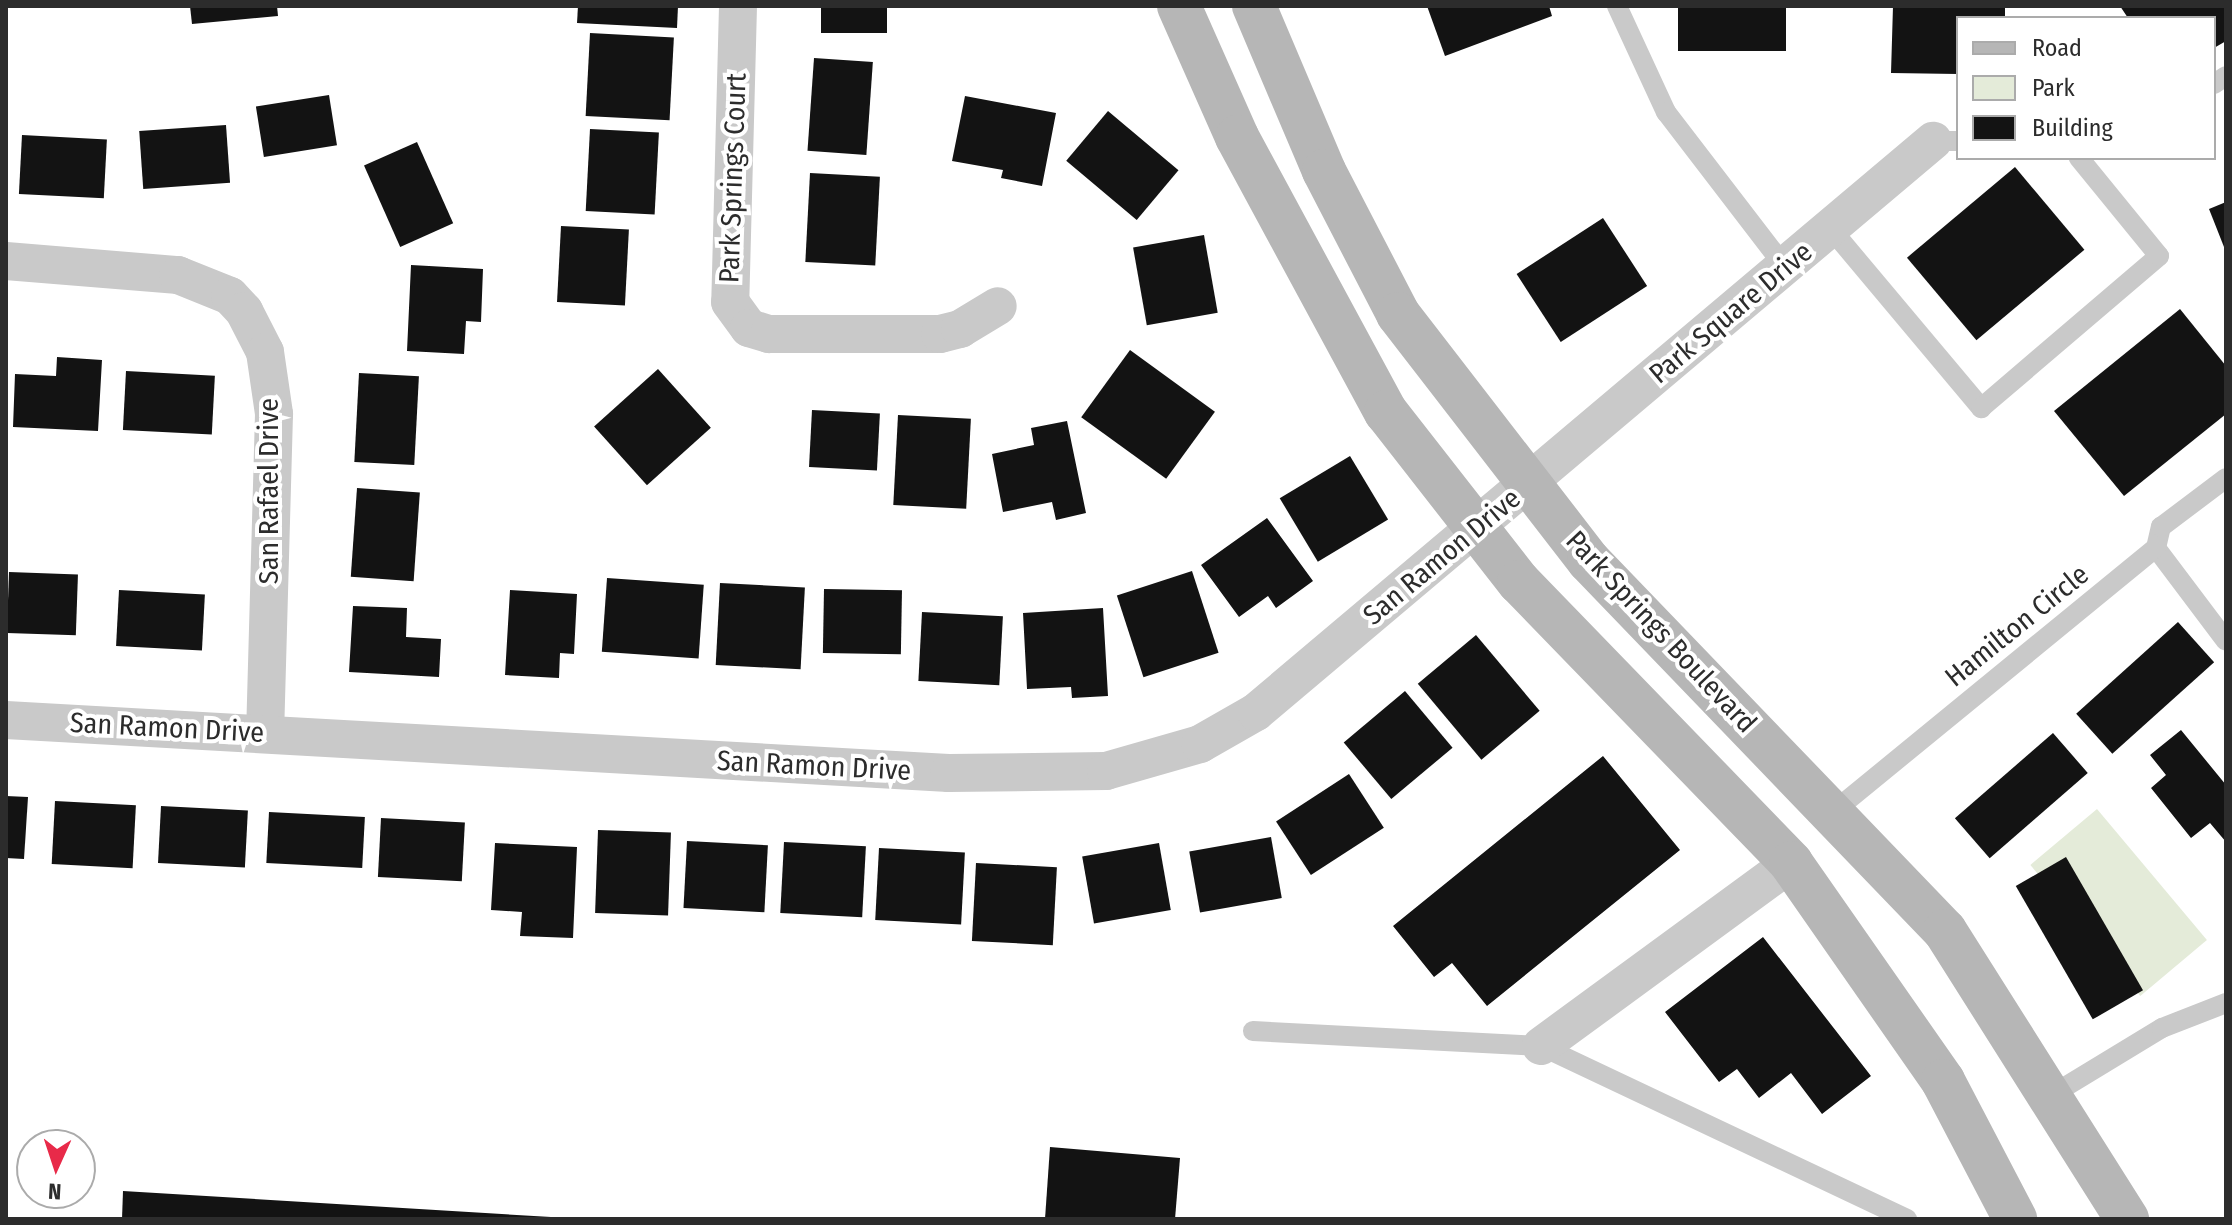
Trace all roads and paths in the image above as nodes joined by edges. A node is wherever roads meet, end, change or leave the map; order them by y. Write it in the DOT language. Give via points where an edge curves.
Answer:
graph roads {
  1 [pos="738,6"];
  2 [pos="1179,6"];
  3 [pos="1254,6"];
  4 [pos="1617,6"];
  5 [pos="1946,141"];
  6 [pos="2091,162"];
  7 [pos="1831,229"];
  8 [pos="6,261"];
  9 [pos="1785,267"];
  10 [pos="998,306"];
  11 [pos="2226,478"];
  12 [pos="1529,484"];
  13 [pos="1477,528"];
  14 [pos="2156,548"];
  15 [pos="2226,641"];
  16 [pos="6,720"];
  17 [pos="265,733"];
  18 [pos="1833,812"];
  19 [pos="1791,863"];
  20 [pos="2226,1003"];
  21 [pos="1253,1031"];
  22 [pos="1541,1046"];
  23 [pos="2050,1096"];
  24 [pos="1907,1219"];
  25 [pos="2015,1219"];
  26 [pos="2127,1219"];
  1 -- 10 [label="street, Park Springs Court" via="730,302 749,328 769,334 940,334 960,329"];
  2 -- 13 [label="main road" via="1237,137 1386,412"];
  3 -- 12 [label="main road, Park Springs Boulevard" via="1324,171 1398,314"];
  4 -- 9 [label="lane" via="1666,112"];
  5 -- 7 [label="street, Park Square Drive"];
  6 -- 7 [label="lane" via="2159,256 1981,408"];
  7 -- 9 [label="street, Park Square Drive"];
  8 -- 17 [label="street, San Rafael Drive" via="178,275 230,296 244,311 265,352 274,414"];
  9 -- 12 [label="street, Park Square Drive"];
  11 -- 14 [label="lane, Hamilton Circle" via="2161,527"];
  12 -- 13 [label="street, San Ramon Drive"];
  12 -- 18 [label="main road, Park Springs Boulevard" via="1665,645"];
  13 -- 17 [label="street, San Ramon Drive" via="1256,712 1200,744 1106,771 949,773"];
  13 -- 19 [label="main road" via="1519,582"];
  14 -- 15 [label="lane"];
  14 -- 18 [label="lane, Hamilton Circle"];
  16 -- 17 [label="street, San Ramon Drive"];
  18 -- 23 [label="main road, Park Springs Boulevard" via="1945,931"];
  19 -- 22 [label="street"];
  19 -- 25 [label="main road" via="1943,1081"];
  20 -- 23 [label="lane" via="2162,1028"];
  21 -- 22 [label="lane"];
  22 -- 24 [label="lane"];
  23 -- 26 [label="main road, Park Springs Boulevard"];
}
